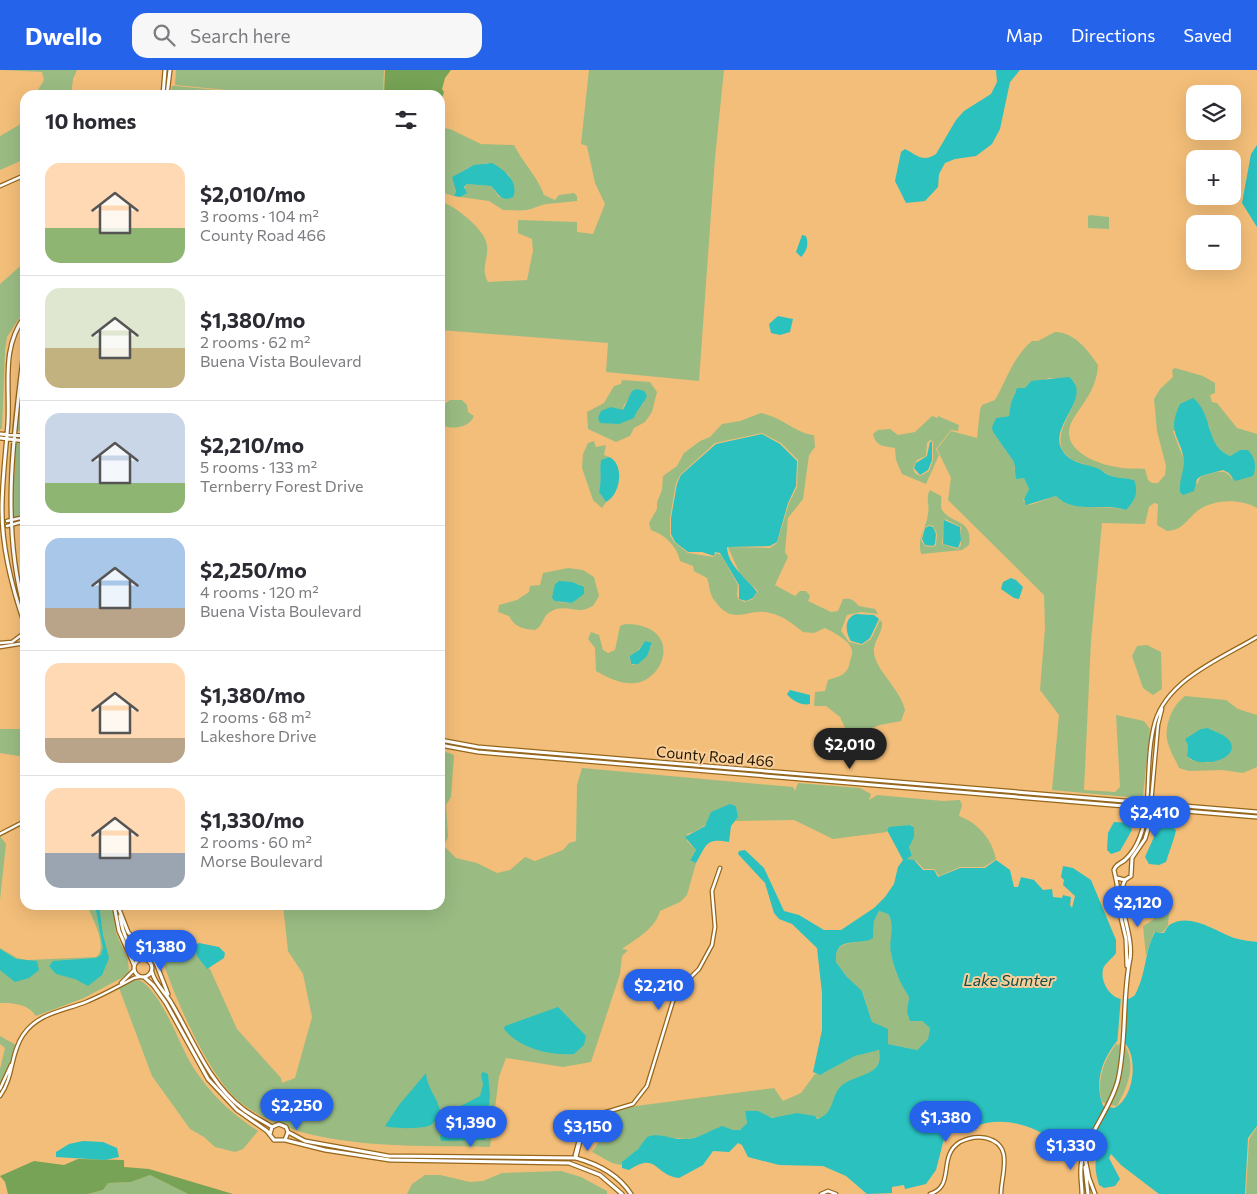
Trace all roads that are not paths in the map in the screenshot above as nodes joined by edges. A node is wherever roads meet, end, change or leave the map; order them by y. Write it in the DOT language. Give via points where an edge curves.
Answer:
graph roads {
  1 [pos="166,70"];
  2 [pos="170,70"];
  3 [pos="164,90"];
  4 [pos="168,90"];
  5 [pos="20,177"];
  6 [pos="0,186"];
  7 [pos="20,324"];
  8 [pos="20,372"];
  9 [pos="0,434"];
  10 [pos="20,436"];
  11 [pos="9,437"];
  12 [pos="0,438"];
  13 [pos="20,440"];
  14 [pos="20,518"];
  15 [pos="3,521"];
  16 [pos="20,522"];
  17 [pos="3,526"];
  18 [pos="20,596"];
  19 [pos="20,609"];
  20 [pos="20,636"];
  21 [pos="1257,637"];
  22 [pos="2,643"];
  23 [pos="20,644"];
  24 [pos="2,648"];
  25 [pos="445,741"];
  26 [pos="445,746"];
  27 [pos="1053,794"];
  28 [pos="1053,799"];
  29 [pos="1149,805"];
  30 [pos="1257,812"];
  31 [pos="1257,817"];
  32 [pos="20,823"];
  33 [pos="0,834"];
  34 [pos="1120,862"];
  35 [pos="1130,866"];
  36 [pos="720,868"];
  37 [pos="1116,877"];
  38 [pos="1125,880"];
  39 [pos="115,910"];
  40 [pos="120,910"];
  41 [pos="120,910"];
  42 [pos="145,959"];
  43 [pos="134,965"];
  44 [pos="134,970"];
  45 [pos="1127,971"];
  46 [pos="152,972"];
  47 [pos="139,977"];
  48 [pos="144,978"];
  49 [pos="118,986"];
  50 [pos="170,1000"];
  51 [pos="12,1064"];
  52 [pos="0,1088"];
  53 [pos="0,1096"];
  54 [pos="272,1127"];
  55 [pos="288,1132"];
  56 [pos="270,1134"];
  57 [pos="285,1140"];
  58 [pos="1084,1153"];
  59 [pos="576,1158"];
  60 [pos="1085,1160"];
  61 [pos="575,1164"];
  62 [pos="622,1194"];
  63 [pos="631,1194"];
  64 [pos="821,1194"];
  65 [pos="836,1194"];
  66 [pos="930,1194"];
  67 [pos="1001,1194"];
  68 [pos="1082,1194"];
  69 [pos="1088,1194"];
  70 [pos="1095,1194"];
  1 -- 3 [label="main road"];
  2 -- 4 [label="main road"];
  5 -- 6 [label="street"];
  7 -- 11 [label="main road" via="9,349"];
  8 -- 11 [label="main road"];
  9 -- 11 [label="main road"];
  10 -- 11 [label="main road"];
  11 -- 12 [label="main road"];
  11 -- 13 [label="main road"];
  11 -- 15 [label="main road"];
  14 -- 15 [label="street"];
  15 -- 17 [label="main road"];
  16 -- 17 [label="street"];
  17 -- 18 [label="main road"];
  17 -- 19 [label="main road" via="8,569"];
  20 -- 22 [label="street"];
  21 -- 29 [label="street" via="1185,680 1163,707"];
  22 -- 24 [label="street"];
  23 -- 24 [label="street"];
  25 -- 27 [label="main road, County Road 466" via="478,747"];
  26 -- 28 [label="main road, County Road 466" via="478,752"];
  27 -- 28 [label="street"];
  27 -- 29 [label="main road, County Road 466"];
  28 -- 29 [label="main road, County Road 466"];
  29 -- 30 [label="main road, County Road 466"];
  29 -- 31 [label="main road, County Road 466"];
  29 -- 34 [label="main road" via="1141,836"];
  29 -- 35 [label="main road" via="1146,834"];
  32 -- 33 [label="street"];
  34 -- 35 [label="main road"];
  34 -- 37 [label="main road" via="1114,870"];
  35 -- 38 [label="main road" via="1132,874"];
  36 -- 59 [label="street" via="712,891 715,927 712,945 699,969 681,987 673,1001 647,1086 633,1104 608,1111 587,1126 580,1138"];
  37 -- 38 [label="main road"];
  37 -- 45 [label="main road" via="1126,939"];
  38 -- 45 [label="main road" via="1122,898 1131,946"];
  39 -- 43 [label="main road" via="119,931"];
  40 -- 42 [label="main road" via="124,932 132,948"];
  41 -- 50 [label="main road" via="128,932 156,963"];
  42 -- 43 [label="main road"];
  42 -- 46 [label="main road" via="150,962"];
  43 -- 44 [label="main road"];
  44 -- 47 [label="main road"];
  44 -- 49 [label="street"];
  45 -- 58 [label="main road" via="1117,1083"];
  46 -- 48 [label="main road"];
  46 -- 50 [label="main road" via="154,980"];
  47 -- 48 [label="main road"];
  47 -- 49 [label="street"];
  48 -- 56 [label="main road" via="166,1003 208,1080 237,1110"];
  49 -- 51 [label="street" via="36,1022 19,1041"];
  50 -- 54 [label="main road" via="200,1057 222,1090 243,1110"];
  51 -- 52 [label="street"];
  51 -- 53 [label="street" via="9,1080"];
  54 -- 55 [label="main road" via="283,1125"];
  54 -- 56 [label="main road"];
  55 -- 57 [label="main road"];
  55 -- 59 [label="main road" via="308,1142 388,1156"];
  56 -- 57 [label="main road" via="274,1140"];
  57 -- 61 [label="main road" via="390,1160"];
  58 -- 60 [label="main road"];
  58 -- 68 [label="main road" via="1080,1173"];
  59 -- 61 [label="main road"];
  59 -- 63 [label="main road" via="602,1168"];
  60 -- 69 [label="main road"];
  60 -- 70 [label="main road"];
  61 -- 62 [label="main road" via="600,1175"];
  64 -- 65 [label="street" via="828,1190"];
  66 -- 67 [label="street" via="939,1190 946,1180 945,1166 952,1150 960,1142 977,1137 994,1141 1003,1150 1006,1164"];
}
